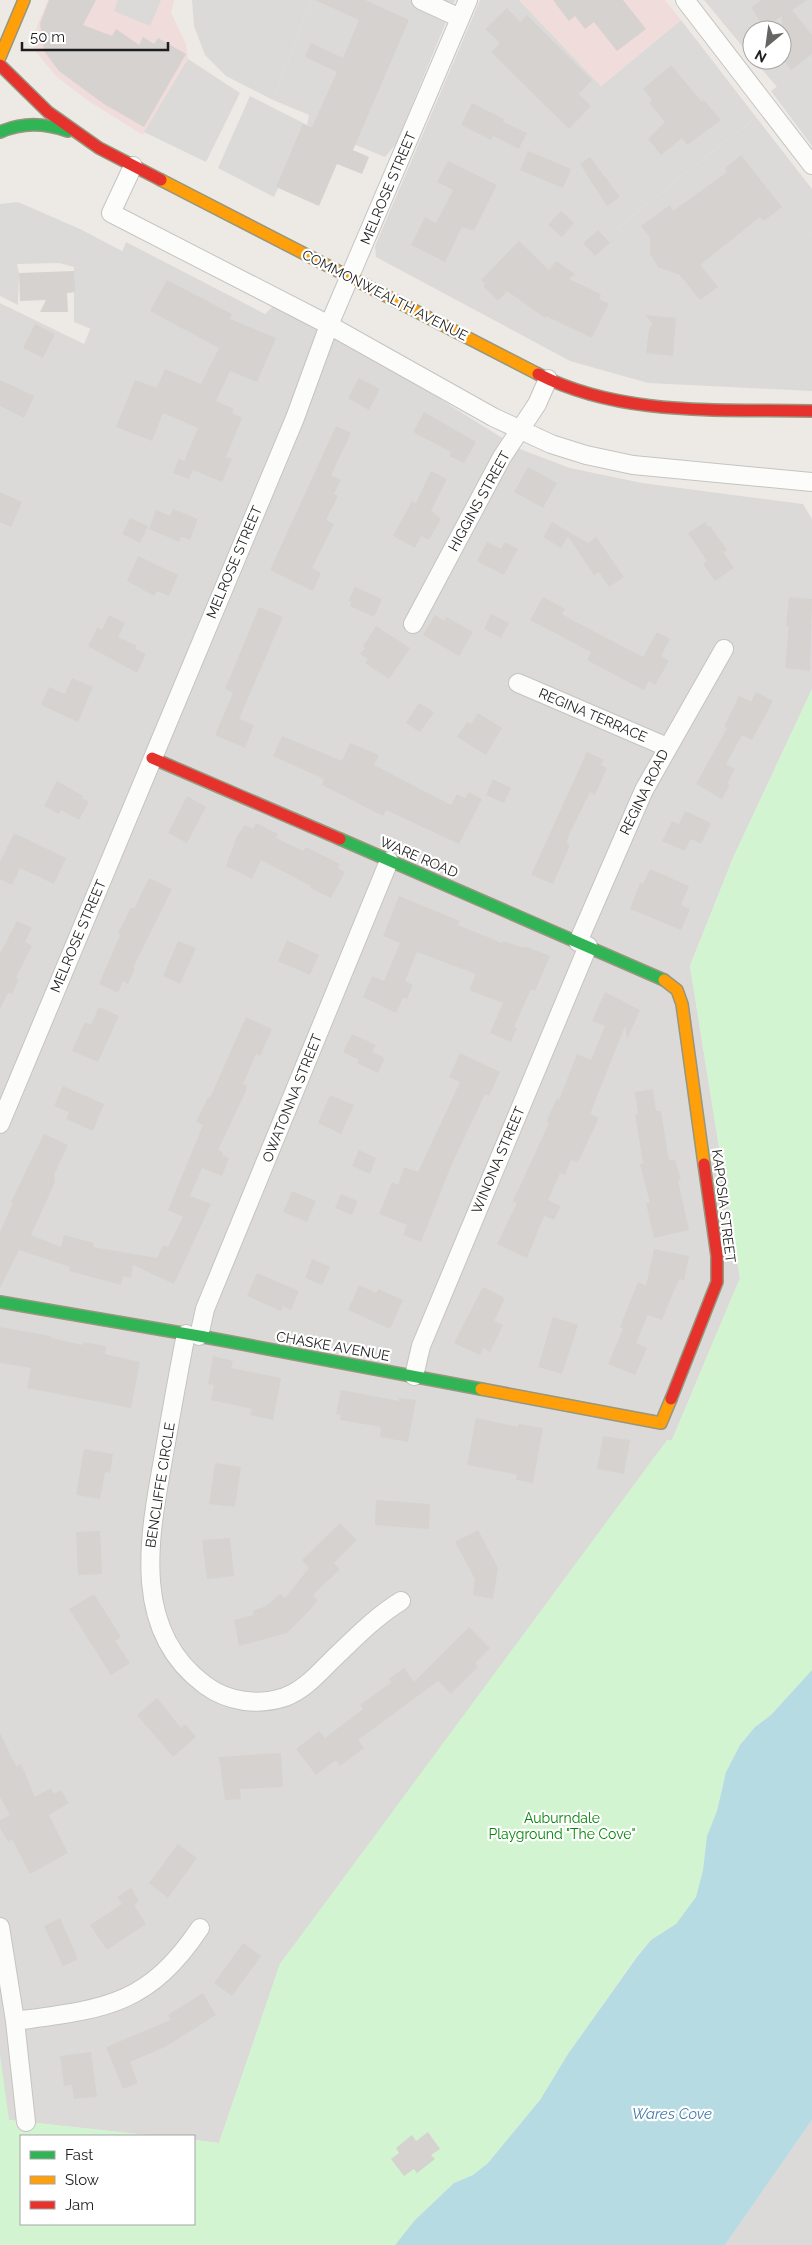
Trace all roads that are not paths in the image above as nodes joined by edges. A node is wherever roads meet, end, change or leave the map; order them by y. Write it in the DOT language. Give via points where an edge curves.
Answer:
graph roads {
  1 [pos="24,0"];
  2 [pos="421,0"];
  3 [pos="468,0"];
  4 [pos="685,0"];
  5 [pos="460,18"];
  6 [pos="0,57"];
  7 [pos="0,65"];
  8 [pos="0,132"];
  9 [pos="85,139"];
  10 [pos="812,165"];
  11 [pos="133,166"];
  12 [pos="350,276"];
  13 [pos="329,325"];
  14 [pos="548,378"];
  15 [pos="812,411"];
  16 [pos="520,430"];
  17 [pos="812,482"];
  18 [pos="413,624"];
  19 [pos="724,649"];
  20 [pos="518,683"];
  21 [pos="667,747"];
  22 [pos="152,758"];
  23 [pos="390,861"];
  24 [pos="583,944"];
  25 [pos="673,985"];
  26 [pos="0,1124"];
  27 [pos="0,1302"];
  28 [pos="192,1335"];
  29 [pos="414,1376"];
  30 [pos="660,1423"];
  31 [pos="401,1601"];
  32 [pos="0,1927"];
  33 [pos="200,1928"];
  34 [pos="15,2021"];
  35 [pos="26,2122"];
  1 -- 6 [label="street"];
  2 -- 5 [label="street"];
  3 -- 5 [label="street, MELROSE STREET"];
  4 -- 10 [label="street"];
  5 -- 12 [label="street, MELROSE STREET"];
  7 -- 9 [label="street, COMMONWEALTH AVENUE" via="48,112"];
  8 -- 9 [label="street" via="33,123 57,127"];
  9 -- 11 [label="street, COMMONWEALTH AVENUE"];
  11 -- 12 [label="street, COMMONWEALTH AVENUE"];
  11 -- 13 [label="street" via="111,214"];
  12 -- 13 [label="street, MELROSE STREET"];
  12 -- 14 [label="street, COMMONWEALTH AVENUE"];
  13 -- 16 [label="street"];
  13 -- 22 [label="street, MELROSE STREET" via="295,418"];
  14 -- 15 [label="street, COMMONWEALTH AVENUE" via="595,395 637,404 696,409"];
  14 -- 16 [label="street, HIGGINS STREET" via="537,404"];
  16 -- 17 [label="street" via="570,450 618,462"];
  16 -- 18 [label="street, HIGGINS STREET" via="502,457"];
  19 -- 21 [label="street, REGINA ROAD"];
  20 -- 21 [label="street, REGINA TERRACE"];
  21 -- 24 [label="street, REGINA ROAD" via="625,828"];
  22 -- 23 [label="street, WARE ROAD"];
  22 -- 26 [label="street, MELROSE STREET"];
  23 -- 24 [label="street, WARE ROAD"];
  23 -- 28 [label="street, OWATONNA STREET"];
  24 -- 25 [label="street, WARE ROAD"];
  24 -- 29 [label="street, WINONA STREET" via="421,1346"];
  25 -- 30 [label="street, KAPOSIA STREET" via="682,1004 718,1268 714,1294"];
  27 -- 28 [label="street, CHASKE AVENUE"];
  28 -- 29 [label="street, CHASKE AVENUE"];
  28 -- 31 [label="street, BENCLIFFE CIRCLE" via="154,1510 149,1564 156,1613 182,1664 198,1680 226,1696 243,1701 277,1699 305,1685 378,1617"];
  29 -- 30 [label="street, CHASKE AVENUE"];
  32 -- 34 [label="street"];
  33 -- 34 [label="street" via="171,1966 149,1985 126,1998 99,2008"];
  34 -- 35 [label="street"];
}
